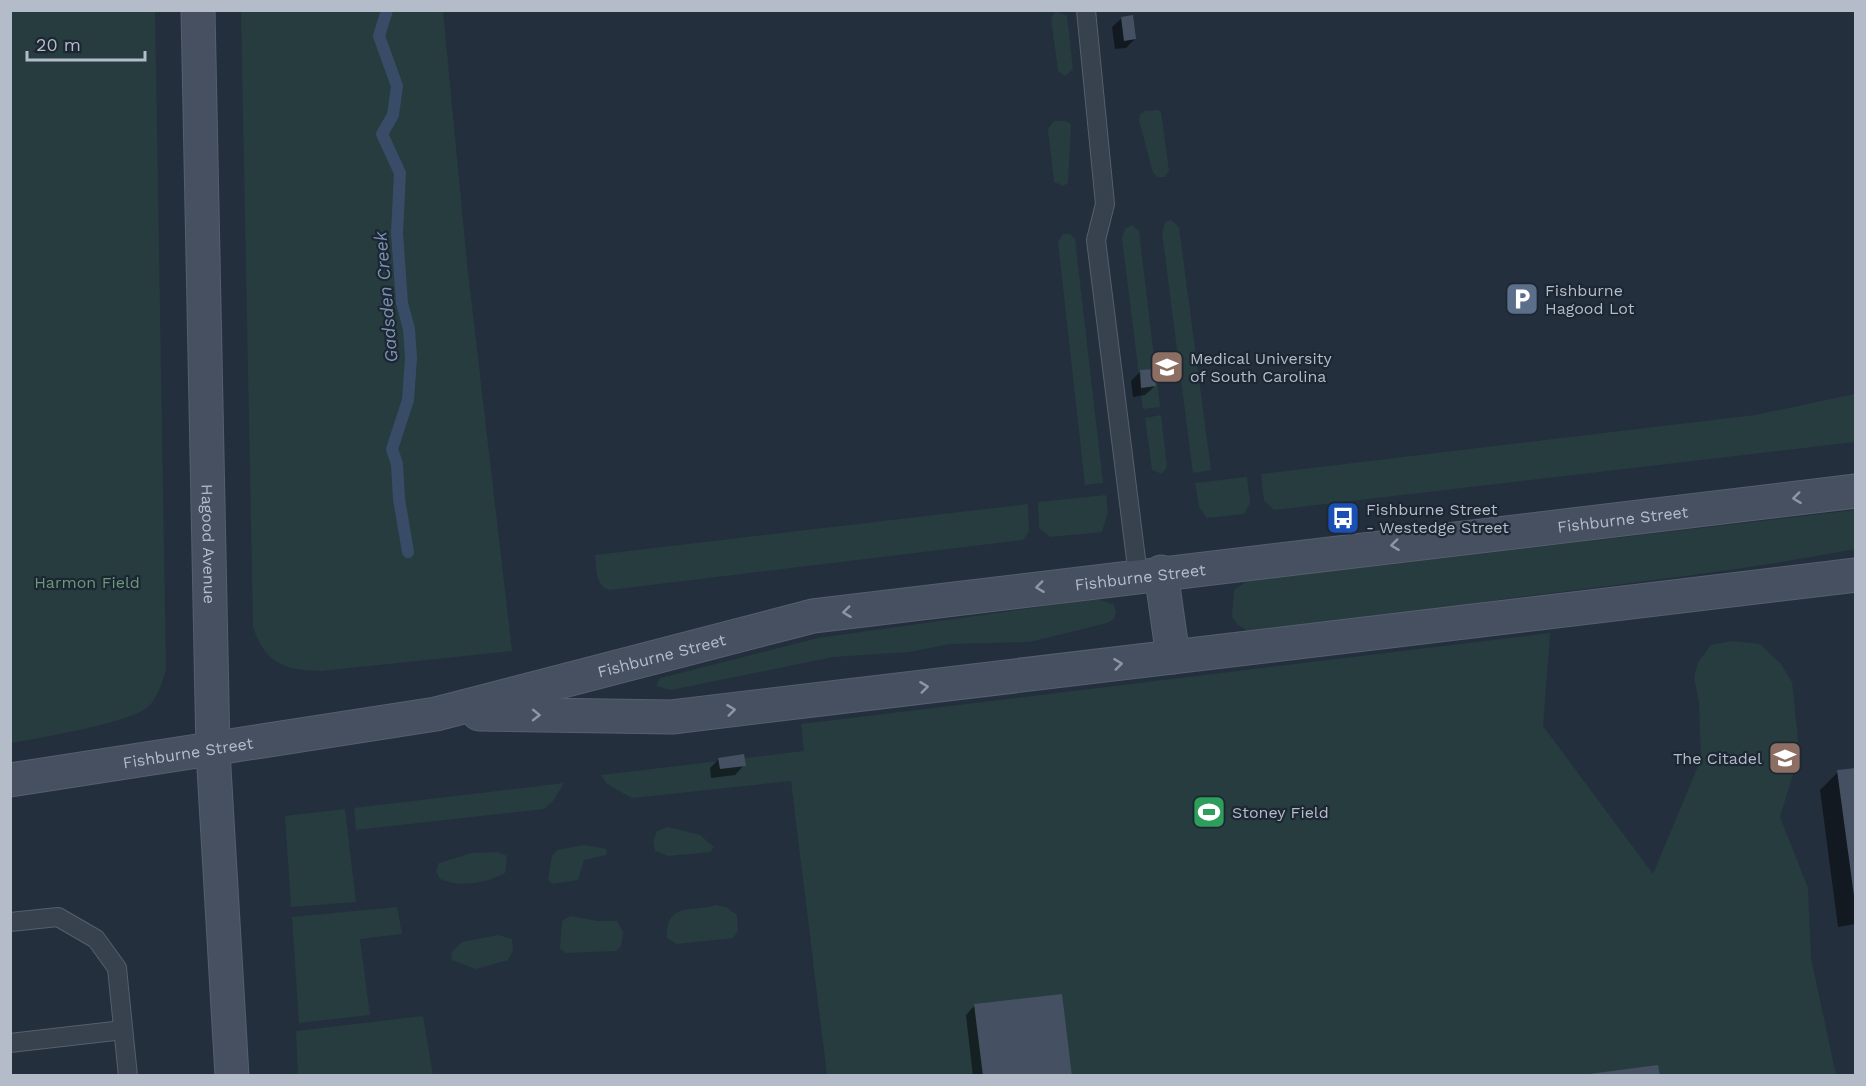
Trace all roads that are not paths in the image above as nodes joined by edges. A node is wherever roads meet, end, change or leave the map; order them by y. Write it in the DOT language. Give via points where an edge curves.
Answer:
graph roads {
  1 [pos="198,10"];
  2 [pos="1086,10"];
  3 [pos="1856,491"];
  4 [pos="1149,574"];
  5 [pos="1856,575"];
  6 [pos="1173,657"];
  7 [pos="436,714"];
  8 [pos="213,751"];
  9 [pos="10,780"];
  10 [pos="10,922"];
  11 [pos="123,1030"];
  12 [pos="10,1043"];
  13 [pos="128,1076"];
  14 [pos="232,1076"];
  1 -- 8 [label="main road, Hagood Avenue"];
  2 -- 4 [label="lane" via="1105,204 1096,240"];
  3 -- 4 [label="main road, Fishburne Street, one-way"];
  4 -- 6 [label="main road"];
  4 -- 7 [label="main road, Fishburne Street, one-way" via="813,616"];
  5 -- 6 [label="main road, Fishburne Street"];
  7 -- 6 [label="main road, Fishburne Street, one-way" via="672,717"];
  7 -- 8 [label="main road, Fishburne Street"];
  8 -- 9 [label="main road, Fishburne Street"];
  8 -- 14 [label="main road, Hagood Avenue"];
  10 -- 11 [label="lane" via="58,916 96,939 117,968"];
  11 -- 12 [label="lane"];
  11 -- 13 [label="lane"];
}
